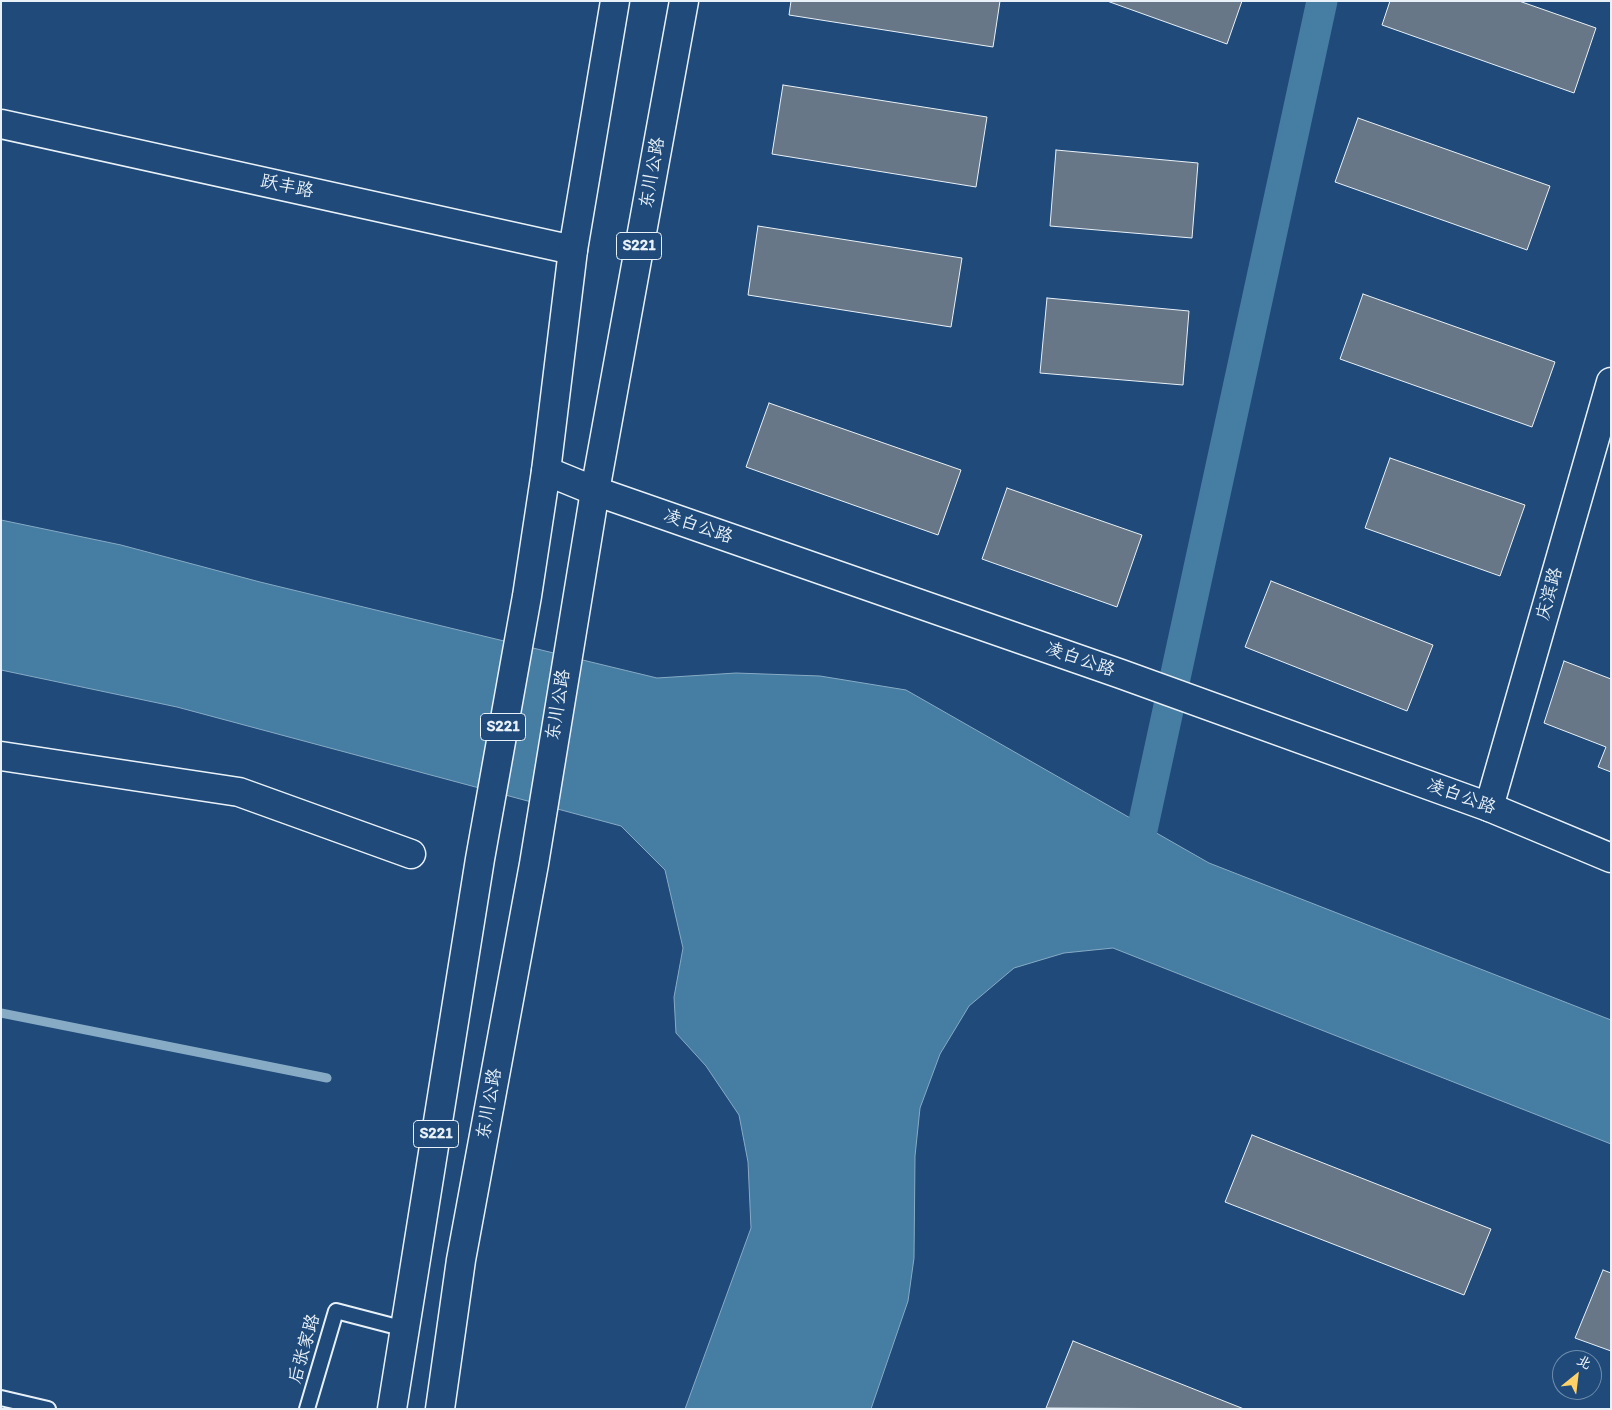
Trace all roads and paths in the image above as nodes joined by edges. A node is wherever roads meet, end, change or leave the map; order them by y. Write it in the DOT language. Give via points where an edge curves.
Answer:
graph roads {
  1 [pos="615,1"];
  2 [pos="684,1"];
  3 [pos="1,124"];
  4 [pos="573,250"];
  5 [pos="1611,382"];
  6 [pos="546,471"];
  7 [pos="594,491"];
  8 [pos="1,756"];
  9 [pos="1489,806"];
  10 [pos="411,854"];
  11 [pos="1611,858"];
  12 [pos="405,1329"];
  13 [pos="1,1398"];
  14 [pos="48,1409"];
  15 [pos="307,1409"];
  16 [pos="392,1409"];
  17 [pos="440,1409"];
  1 -- 4 [label="main road, S221"];
  2 -- 7 [label="main road, 东川公路 / S221"];
  3 -- 4 [label="main road, 跃丰路"];
  4 -- 6 [label="main road, S221"];
  5 -- 9 [label="main road, 庆滨路"];
  6 -- 7 [label="main road, 凌白公路"];
  6 -- 12 [label="main road, S221"];
  7 -- 9 [label="main road, 凌白公路"];
  7 -- 17 [label="main road, 东川公路 / S221" via="534,864 461,1260"];
  8 -- 10 [label="main road" via="239,792"];
  9 -- 11 [label="main road, 凌白公路"];
  12 -- 15 [label="lane, 后张家路" via="336,1311"];
  12 -- 16 [label="main road, S221"];
  13 -- 14 [label="lane"];
}
